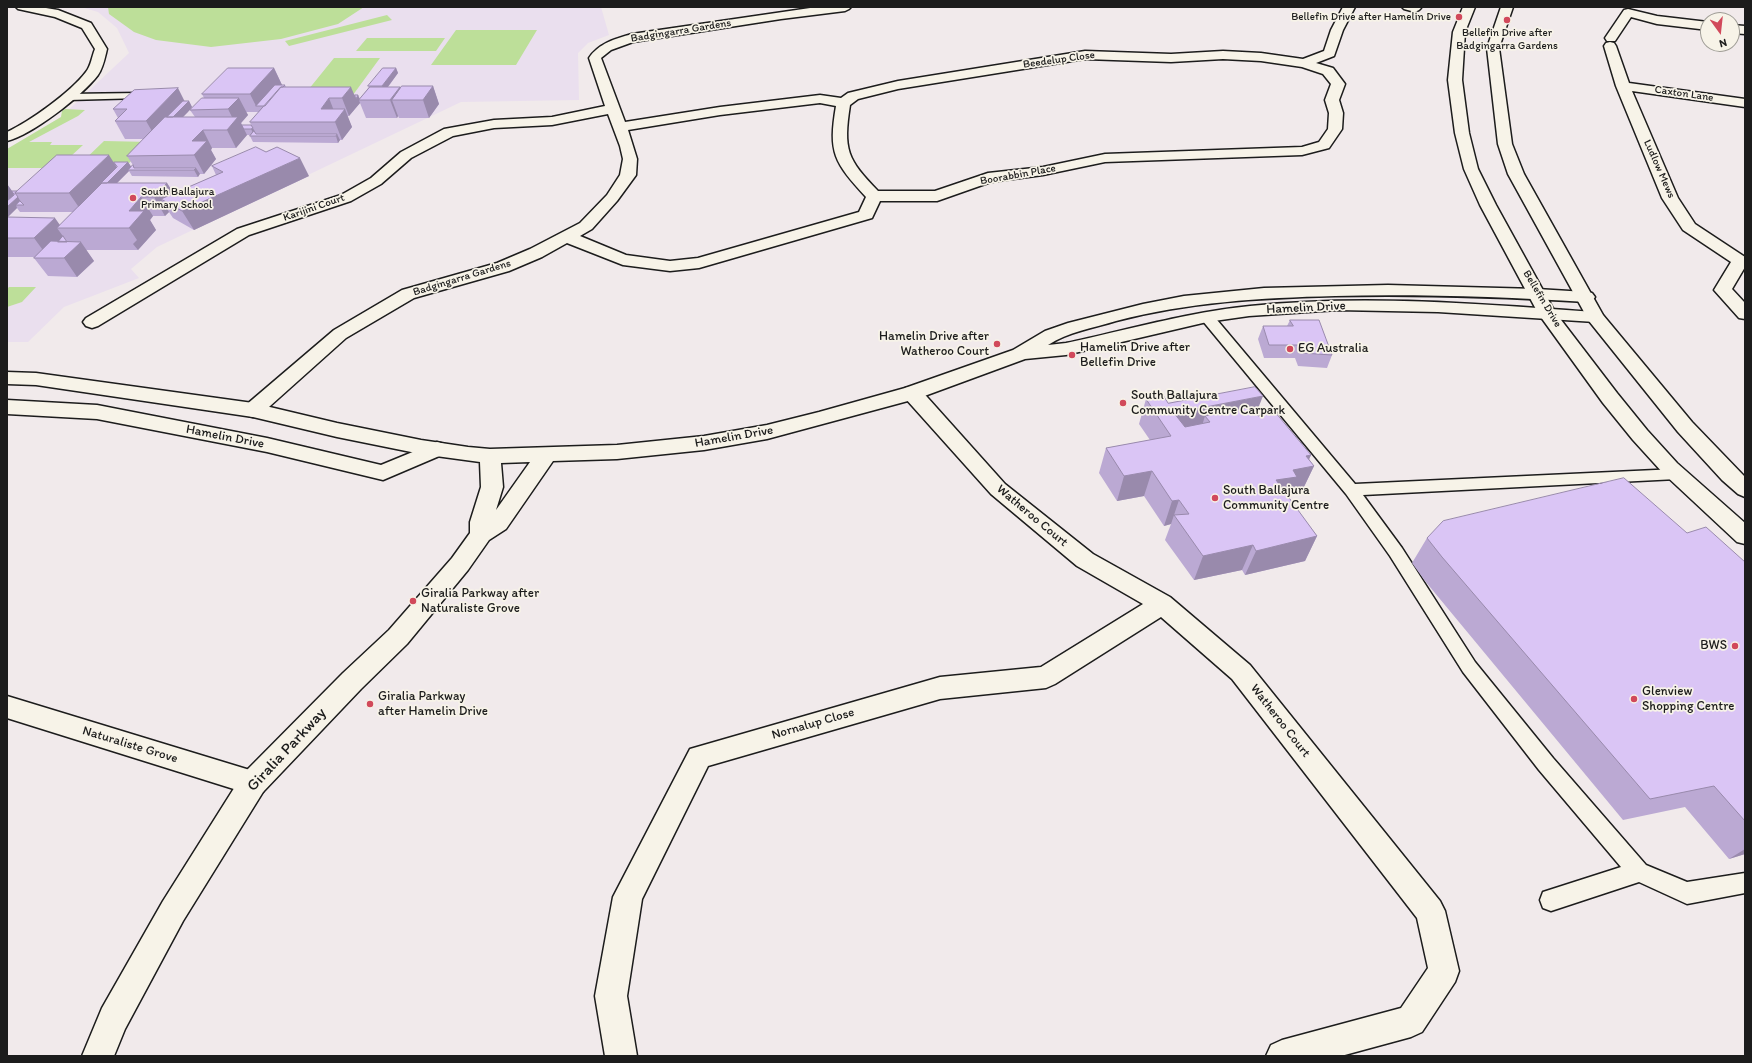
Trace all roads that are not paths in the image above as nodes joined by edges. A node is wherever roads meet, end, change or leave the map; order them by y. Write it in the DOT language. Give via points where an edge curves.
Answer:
graph roads {
  1 [pos="22,7"];
  2 [pos="845,7"];
  3 [pos="1349,7"];
  4 [pos="1469,7"];
  5 [pos="1506,7"];
  6 [pos="1700,25"];
  7 [pos="1304,63"];
  8 [pos="1622,86"];
  9 [pos="140,96"];
  10 [pos="68,97"];
  11 [pos="1332,100"];
  12 [pos="843,103"];
  13 [pos="1745,103"];
  14 [pos="613,109"];
  15 [pos="620,127"];
  16 [pos="7,137"];
  17 [pos="874,196"];
  18 [pos="568,237"];
  19 [pos="1742,261"];
  20 [pos="1537,294"];
  21 [pos="1586,298"];
  22 [pos="1548,313"];
  23 [pos="1745,314"];
  24 [pos="1207,317"];
  25 [pos="1596,317"];
  26 [pos="92,322"];
  27 [pos="1020,354"];
  28 [pos="7,378"];
  29 [pos="912,393"];
  30 [pos="7,407"];
  31 [pos="253,410"];
  32 [pos="437,450"];
  33 [pos="547,454"];
  34 [pos="490,456"];
  35 [pos="1677,474"];
  36 [pos="1745,489"];
  37 [pos="1352,490"];
  38 [pos="481,534"];
  39 [pos="1745,536"];
  40 [pos="1162,604"];
  41 [pos="7,707"];
  42 [pos="252,783"];
  43 [pos="1639,872"];
  44 [pos="1745,883"];
  45 [pos="1551,900"];
  46 [pos="98,1056"];
  47 [pos="621,1056"];
  48 [pos="1282,1056"];
  1 -- 10 [label="street" via="58,14 87,26 101,49 93,73"];
  2 -- 14 [label="street, Badgingarra Gardens" via="640,37 609,46 600,51 595,58"];
  3 -- 7 [label="street" via="1337,30 1330,52"];
  4 -- 20 [label="street, Bellefin Drive" via="1459,32 1455,80 1462,133 1471,169"];
  5 -- 21 [label="street" via="1493,48 1505,144 1520,180"];
  6 -- 8 [label="street, Ludlow Mews" via="1657,20 1628,13 1610,42"];
  7 -- 11 [label="street, Beedelup Close" via="1328,71 1338,84"];
  7 -- 12 [label="street, Beedelup Close" via="1261,56 1171,58 1085,55 898,85 853,96"];
  8 -- 13 [label="street, Caxton Lane"];
  8 -- 19 [label="street, Ludlow Mews" via="1670,198 1689,227"];
  9 -- 10 [label="lane"];
  10 -- 16 [label="street" via="27,128"];
  11 -- 17 [label="street, Boorabbin Place" via="1336,113 1335,129 1324,145 1302,151 1105,158 1043,171 988,178 937,196"];
  12 -- 15 [label="street" via="820,99"];
  12 -- 17 [label="street" via="839,144 844,161"];
  14 -- 15 [label="street, Badgingarra Gardens"];
  14 -- 26 [label="street, Karijini Court" via="552,121 494,124 448,132 406,155 376,181 346,198 243,232"];
  15 -- 18 [label="street, Badgingarra Gardens" via="630,159 628,175 598,215"];
  17 -- 18 [label="street" via="866,215 699,262 670,266 623,260"];
  18 -- 31 [label="street, Badgingarra Gardens" via="503,267 408,294 340,334"];
  19 -- 23 [label="street" via="1723,290"];
  20 -- 21 [label="street, Hamelin Drive"];
  20 -- 22 [label="street, Bellefin Drive"];
  20 -- 27 [label="street, Hamelin Drive" via="1388,290 1304,291 1184,301 1074,327 1051,335"];
  21 -- 25 [label="street"];
  22 -- 24 [label="street, Hamelin Drive" via="1338,305 1249,311"];
  22 -- 25 [label="street, Hamelin Drive"];
  22 -- 35 [label="street, Bellefin Drive" via="1637,432"];
  24 -- 27 [label="street, Hamelin Drive" via="1066,349"];
  24 -- 37 [label="lane"];
  25 -- 36 [label="street" via="1686,427"];
  27 -- 29 [label="street, Hamelin Drive"];
  28 -- 31 [label="street, Hamelin Drive" via="36,379"];
  29 -- 33 [label="street, Hamelin Drive" via="767,432 704,443 617,452"];
  29 -- 40 [label="street, Watheroo Court" via="998,489 1085,560"];
  30 -- 32 [label="street, Hamelin Drive" via="97,412 267,446 383,473"];
  31 -- 32 [label="street, Hamelin Drive"];
  32 -- 34 [label="street, Hamelin Drive"];
  33 -- 34 [label="street, Hamelin Drive"];
  33 -- 38 [label="street, Giralia Parkway" via="498,523"];
  34 -- 38 [label="street, Giralia Parkway" via="492,487 481,522"];
  35 -- 37 [label="lane"];
  35 -- 39 [label="street, Bellefin Drive"];
  37 -- 43 [label="lane" via="1396,552 1469,667 1546,764"];
  38 -- 42 [label="street, Giralia Parkway" via="460,564 398,637"];
  40 -- 47 [label="street, Nornalup Close" via="1046,677 940,688 699,757 628,897 611,996"];
  40 -- 48 [label="street, Watheroo Court" via="1241,672 1430,911 1444,971 1411,1020"];
  41 -- 42 [label="street, Naturaliste Grove"];
  42 -- 46 [label="street, Giralia Parkway" via="172,911 113,1020"];
  43 -- 44 [label="lane" via="1687,893"];
  43 -- 45 [label="lane"];
}
